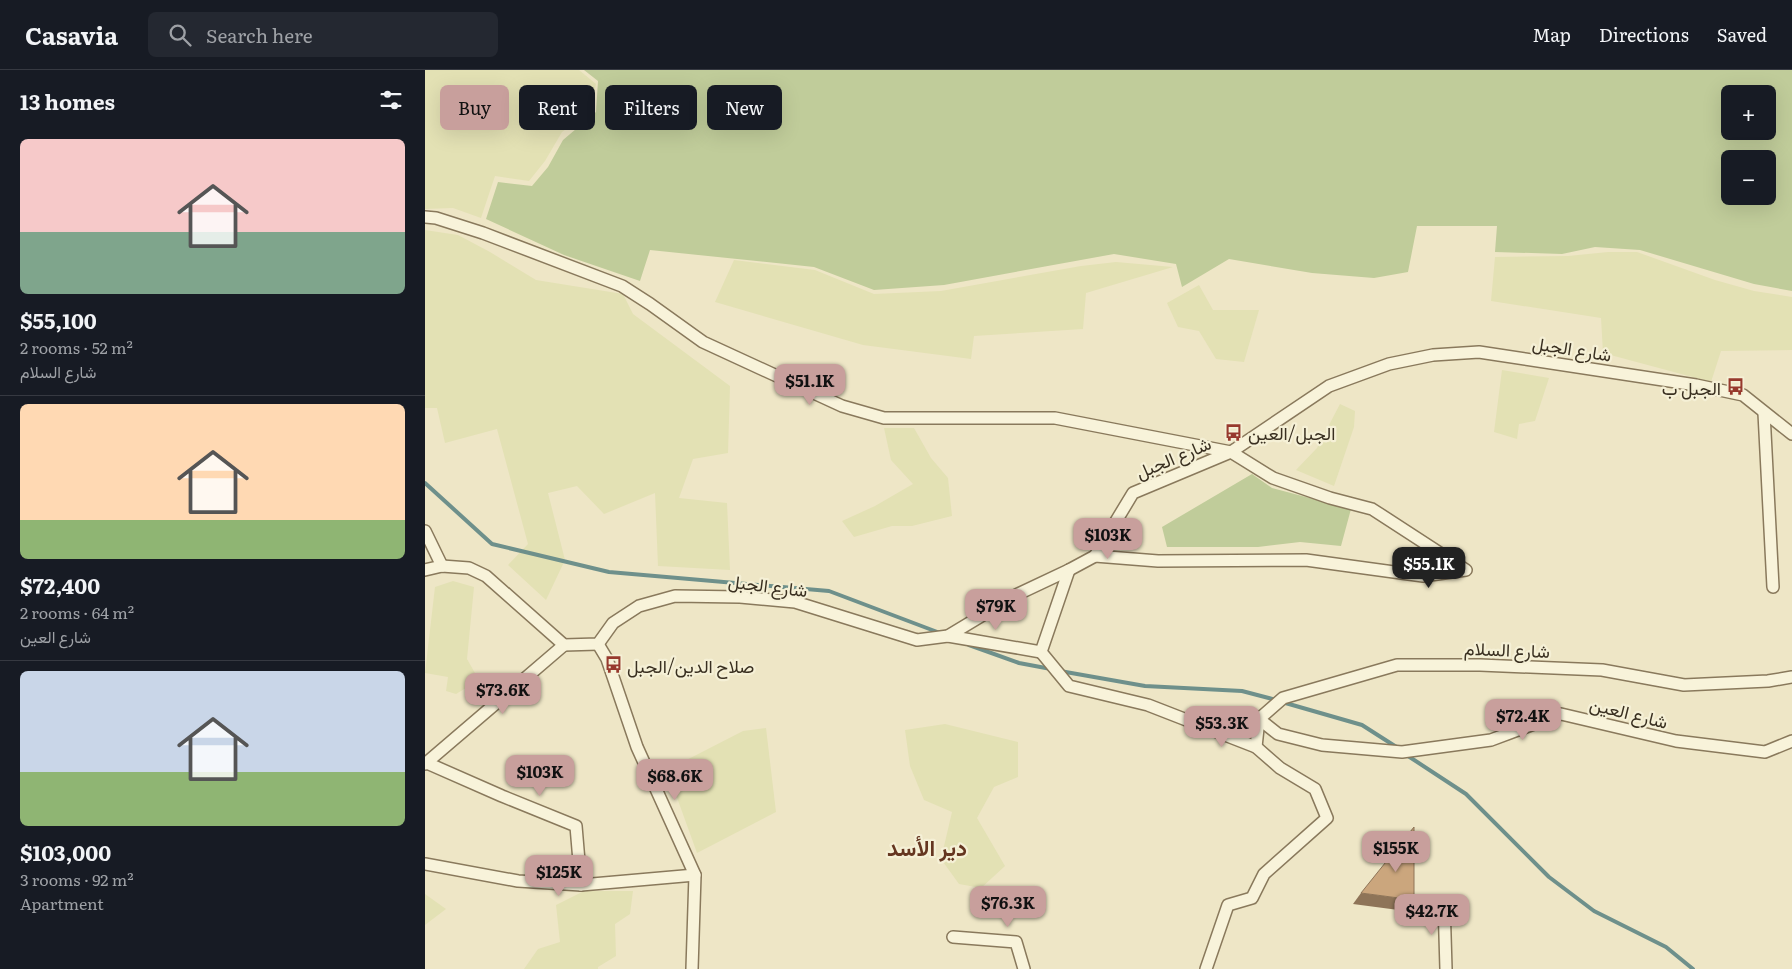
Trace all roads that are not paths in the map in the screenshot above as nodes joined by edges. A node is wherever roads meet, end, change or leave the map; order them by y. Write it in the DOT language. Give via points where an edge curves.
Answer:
graph roads {
  1 [pos="425,217"];
  2 [pos="1764,413"];
  3 [pos="1792,434"];
  4 [pos="1231,452"];
  5 [pos="425,531"];
  6 [pos="1095,556"];
  7 [pos="442,566"];
  8 [pos="425,570"];
  9 [pos="1069,570"];
  10 [pos="1773,587"];
  11 [pos="948,636"];
  12 [pos="598,644"];
  13 [pos="564,645"];
  14 [pos="1041,652"];
  15 [pos="1792,677"];
  16 [pos="1259,719"];
  17 [pos="1792,741"];
  18 [pos="1256,747"];
  19 [pos="426,764"];
  20 [pos="425,864"];
  21 [pos="695,874"];
  22 [pos="581,885"];
  23 [pos="1444,902"];
  24 [pos="953,937"];
  25 [pos="692,969"];
  26 [pos="1024,969"];
  27 [pos="1206,969"];
  28 [pos="1446,969"];
  1 -- 4 [label="street" via="483,232 622,286 703,342 842,406 884,418 1055,418"];
  2 -- 3 [label="street, شارع الجبل"];
  2 -- 4 [label="street, شارع الجبل" via="1743,396 1696,385 1479,352 1433,355 1389,364 1329,386"];
  2 -- 10 [label="street"];
  4 -- 6 [label="street, شارع الجبل" via="1133,493"];
  4 -- 6 [label="street" via="1273,478 1372,509 1466,570 1423,576 1306,560 1158,561"];
  5 -- 7 [label="street"];
  6 -- 9 [label="street, شارع الجبل"];
  7 -- 8 [label="street"];
  7 -- 13 [label="street" via="469,568 486,576"];
  9 -- 11 [label="street, شارع الجبل" via="1016,595"];
  9 -- 14 [label="street"];
  11 -- 12 [label="street, شارع الجبل" via="917,640 795,602 675,596 639,606 613,623"];
  11 -- 14 [label="street"];
  12 -- 13 [label="street"];
  12 -- 21 [label="street" via="607,659 637,747"];
  13 -- 19 [label="street"];
  14 -- 18 [label="street" via="1069,686 1148,705"];
  15 -- 16 [label="street, شارع السلام" via="1684,685 1602,670 1397,665 1283,698"];
  16 -- 17 [label="street, شارع العين" via="1278,734 1322,745 1402,752 1491,740 1561,714 1686,742 1765,752"];
  16 -- 18 [label="street"];
  18 -- 27 [label="street" via="1280,768 1315,788 1327,818 1264,874 1252,898 1228,905"];
  19 -- 22 [label="street" via="576,826"];
  20 -- 22 [label="street" via="518,881"];
  21 -- 22 [label="street"];
  21 -- 25 [label="street"];
  23 -- 28 [label="street"];
  24 -- 26 [label="street" via="1016,942"];
}
